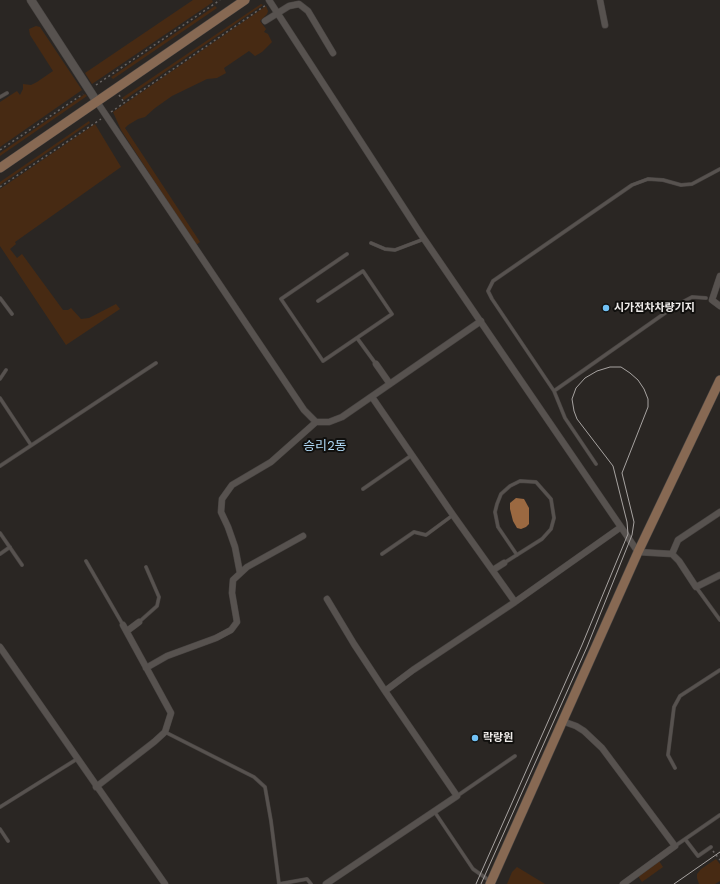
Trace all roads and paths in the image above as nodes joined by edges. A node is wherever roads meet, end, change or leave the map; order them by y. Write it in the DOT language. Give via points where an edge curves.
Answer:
graph roads {
  1 [pos="31,0"];
  2 [pos="220,0"];
  3 [pos="245,0"];
  4 [pos="600,0"];
  5 [pos="270,1"];
  6 [pos="277,13"];
  7 [pos="265,21"];
  8 [pos="605,25"];
  9 [pos="333,53"];
  10 [pos="89,89"];
  11 [pos="7,93"];
  12 [pos="0,97"];
  13 [pos="97,102"];
  14 [pos="106,115"];
  15 [pos="0,150"];
  16 [pos="0,168"];
  17 [pos="720,170"];
  18 [pos="0,187"];
  19 [pos="424,239"];
  20 [pos="372,243"];
  21 [pos="347,254"];
  22 [pos="720,276"];
  23 [pos="0,298"];
  24 [pos="709,299"];
  25 [pos="318,301"];
  26 [pos="720,306"];
  27 [pos="12,314"];
  28 [pos="480,321"];
  29 [pos="356,338"];
  30 [pos="156,363"];
  31 [pos="376,364"];
  32 [pos="6,370"];
  33 [pos="0,379"];
  34 [pos="720,380"];
  35 [pos="390,384"];
  36 [pos="554,391"];
  37 [pos="372,397"];
  38 [pos="0,398"];
  39 [pos="316,422"];
  40 [pos="31,445"];
  41 [pos="412,455"];
  42 [pos="596,464"];
  43 [pos="0,466"];
  44 [pos="363,489"];
  45 [pos="720,512"];
  46 [pos="453,515"];
  47 [pos="620,527"];
  48 [pos="0,533"];
  49 [pos="303,536"];
  50 [pos="10,547"];
  51 [pos="638,552"];
  52 [pos="0,554"];
  53 [pos="382,554"];
  54 [pos="672,554"];
  55 [pos="517,555"];
  56 [pos="86,561"];
  57 [pos="504,562"];
  58 [pos="22,564"];
  59 [pos="146,567"];
  60 [pos="493,570"];
  61 [pos="240,573"];
  62 [pos="720,575"];
  63 [pos="696,587"];
  64 [pos="327,599"];
  65 [pos="515,602"];
  66 [pos="720,620"];
  67 [pos="139,622"];
  68 [pos="125,628"];
  69 [pos="0,647"];
  70 [pos="146,668"];
  71 [pos="720,670"];
  72 [pos="385,691"];
  73 [pos="562,721"];
  74 [pos="165,732"];
  75 [pos="515,756"];
  76 [pos="77,760"];
  77 [pos="675,768"];
  78 [pos="96,787"];
  79 [pos="457,796"];
  80 [pos="0,807"];
  81 [pos="434,811"];
  82 [pos="720,815"];
  83 [pos="0,829"];
  84 [pos="685,838"];
  85 [pos="8,841"];
  86 [pos="675,846"];
  87 [pos="711,847"];
  88 [pos="720,860"];
  89 [pos="490,883"];
  90 [pos="165,884"];
  91 [pos="311,884"];
  92 [pos="326,884"];
  93 [pos="623,884"];
  1 -- 10 [label="street"];
  2 -- 10 [label="path"];
  3 -- 13 [label="main road"];
  4 -- 8 [label="street"];
  5 -- 6 [label="street"];
  5 -- 14 [label="path"];
  6 -- 7 [label="street"];
  6 -- 9 [label="street" via="299,4 308,11"];
  6 -- 19 [label="street"];
  10 -- 13 [label="street"];
  10 -- 15 [label="path"];
  11 -- 12 [label="lane"];
  13 -- 14 [label="street"];
  13 -- 16 [label="main road"];
  14 -- 18 [label="path"];
  14 -- 39 [label="street" via="304,410"];
  17 -- 36 [label="lane" via="692,184 681,185 648,179 632,185 493,281 488,291 492,299"];
  19 -- 20 [label="lane" via="395,250"];
  19 -- 28 [label="street"];
  21 -- 29 [label="lane" via="281,299 323,361"];
  22 -- 24 [label="street"];
  23 -- 27 [label="lane"];
  24 -- 26 [label="street"];
  24 -- 36 [label="lane" via="692,297 674,306"];
  25 -- 29 [label="lane" via="363,271 392,314"];
  28 -- 35 [label="street"];
  28 -- 47 [label="street"];
  29 -- 31 [label="lane"];
  30 -- 40 [label="lane"];
  31 -- 35 [label="street"];
  32 -- 33 [label="lane"];
  34 -- 51 [label="main road"];
  35 -- 37 [label="street"];
  36 -- 42 [label="lane" via="565,418"];
  37 -- 39 [label="street" via="342,417 329,422"];
  37 -- 41 [label="street"];
  38 -- 40 [label="lane"];
  39 -- 61 [label="street" via="271,462 232,485 222,499 221,512 235,547"];
  40 -- 43 [label="lane"];
  41 -- 44 [label="lane"];
  41 -- 46 [label="street"];
  45 -- 54 [label="street" via="678,540"];
  46 -- 53 [label="lane" via="426,535 414,532"];
  46 -- 60 [label="street"];
  47 -- 51 [label="street"];
  47 -- 65 [label="street"];
  48 -- 50 [label="lane"];
  49 -- 61 [label="street"];
  50 -- 52 [label="lane"];
  50 -- 58 [label="lane"];
  51 -- 54 [label="street"];
  51 -- 73 [label="main road"];
  54 -- 63 [label="street"];
  55 -- 55 [label="lane" via="542,539 551,529 554,518 551,499 536,482 527,480 510,486 500,494 496,504 498,527"];
  55 -- 57 [label="lane"];
  56 -- 68 [label="lane"];
  57 -- 60 [label="street"];
  59 -- 67 [label="lane" via="159,597 157,606"];
  60 -- 65 [label="street"];
  61 -- 70 [label="street" via="233,580 232,593 237,622 231,630"];
  62 -- 63 [label="street"];
  63 -- 66 [label="lane"];
  64 -- 72 [label="street"];
  65 -- 72 [label="street"];
  67 -- 68 [label="street"];
  68 -- 70 [label="street"];
  69 -- 76 [label="street"];
  70 -- 74 [label="street" via="172,713"];
  71 -- 77 [label="lane" via="680,696 674,707 668,755"];
  72 -- 79 [label="street"];
  73 -- 86 [label="street" via="584,731 602,748"];
  73 -- 89 [label="main road"];
  74 -- 78 [label="street"];
  74 -- 91 [label="lane" via="254,777 265,787 279,884 307,879"];
  75 -- 79 [label="lane"];
  76 -- 78 [label="street"];
  76 -- 80 [label="lane"];
  78 -- 90 [label="street"];
  79 -- 81 [label="street"];
  81 -- 89 [label="lane" via="473,869"];
  81 -- 92 [label="street"];
  82 -- 84 [label="lane"];
  83 -- 85 [label="lane"];
  84 -- 86 [label="lane"];
  84 -- 87 [label="lane" via="698,856"];
  86 -- 93 [label="street"];
  87 -- 88 [label="path"];
}
